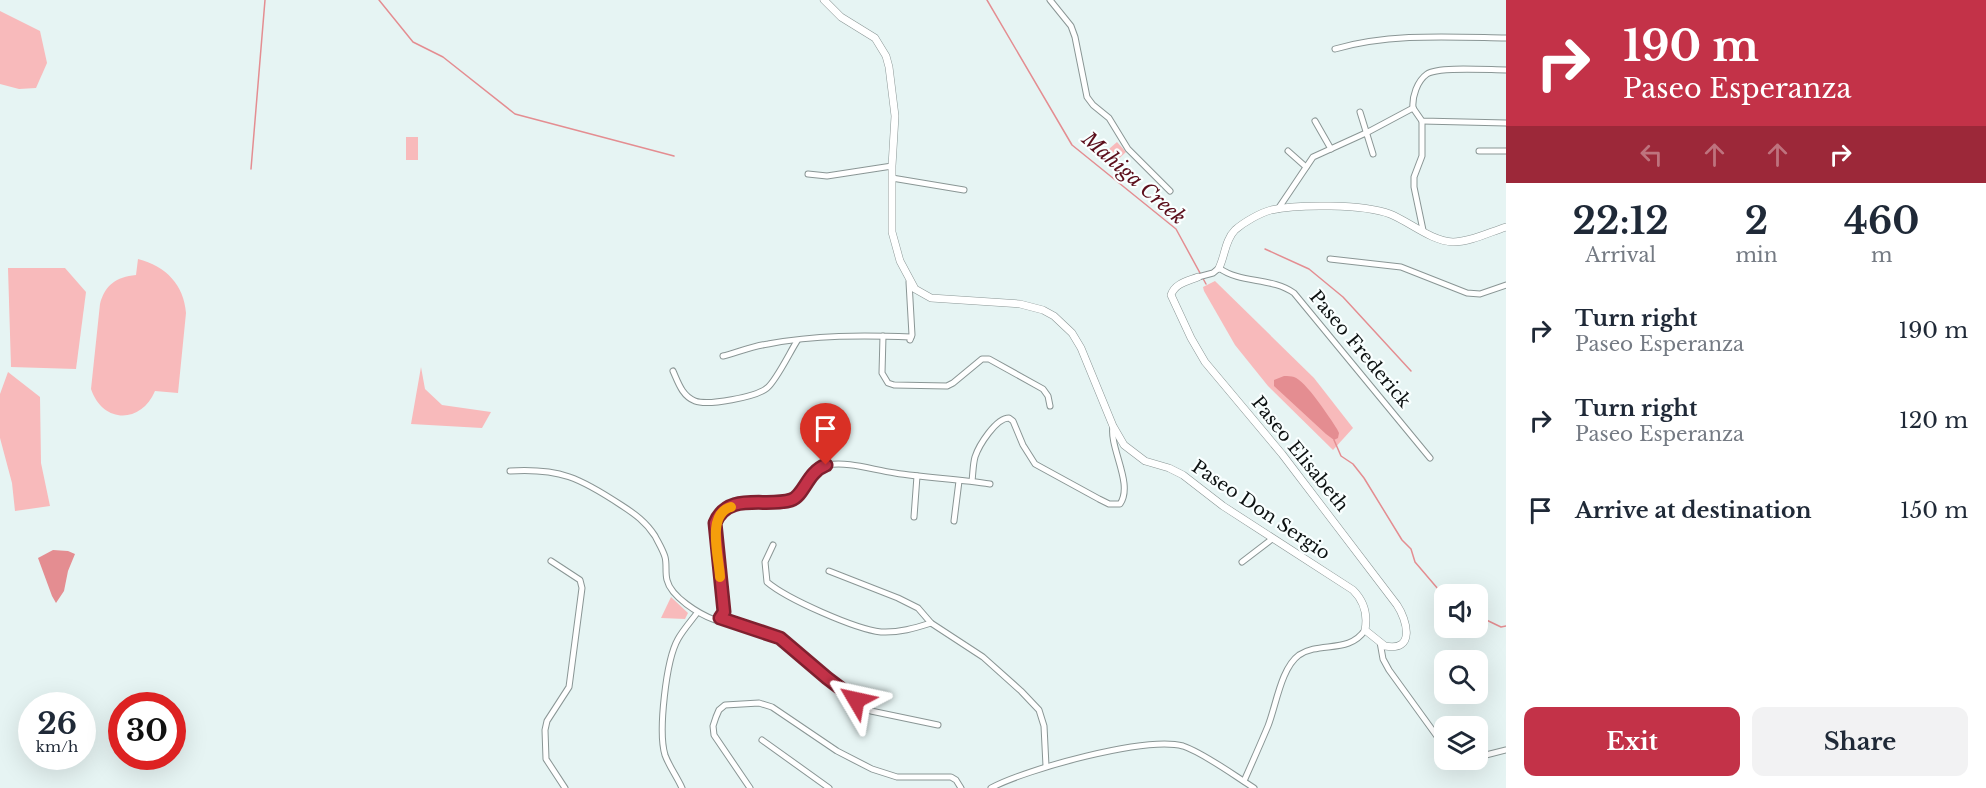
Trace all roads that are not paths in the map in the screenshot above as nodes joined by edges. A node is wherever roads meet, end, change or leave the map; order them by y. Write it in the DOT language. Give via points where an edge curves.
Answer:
graph roads {
  1 [pos="824,0"];
  2 [pos="1050,0"];
  3 [pos="1506,38"];
  4 [pos="1335,49"];
  5 [pos="1506,70"];
  6 [pos="1413,108"];
  7 [pos="1360,112"];
  8 [pos="1315,121"];
  9 [pos="1422,121"];
  10 [pos="1506,123"];
  11 [pos="1368,132"];
  12 [pos="1331,149"];
  13 [pos="1287,150"];
  14 [pos="1479,150"];
  15 [pos="1506,151"];
  16 [pos="1373,154"];
  17 [pos="892,166"];
  18 [pos="1306,167"];
  19 [pos="808,174"];
  20 [pos="892,178"];
  21 [pos="964,190"];
  22 [pos="1170,191"];
  23 [pos="1278,209"];
  24 [pos="1506,226"];
  25 [pos="1423,230"];
  26 [pos="1330,259"];
  27 [pos="1219,268"];
  28 [pos="1198,277"];
  29 [pos="909,282"];
  30 [pos="1506,285"];
  31 [pos="884,336"];
  32 [pos="797,341"];
  33 [pos="723,356"];
  34 [pos="673,371"];
  35 [pos="1050,406"];
  36 [pos="1113,426"];
  37 [pos="1430,458"];
  38 [pos="510,471"];
  39 [pos="917,476"];
  40 [pos="959,481"];
  41 [pos="972,481"];
  42 [pos="990,484"];
  43 [pos="914,517"];
  44 [pos="954,521"];
  45 [pos="1272,539"];
  46 [pos="774,545"];
  47 [pos="551,561"];
  48 [pos="1242,562"];
  49 [pos="829,571"];
  50 [pos="697,613"];
  51 [pos="720,618"];
  52 [pos="932,623"];
  53 [pos="1365,630"];
  54 [pos="1380,642"];
  55 [pos="938,725"];
  56 [pos="1434,732"];
  57 [pos="762,740"];
  58 [pos="1506,750"];
  59 [pos="1488,754"];
  60 [pos="1046,766"];
  61 [pos="1244,781"];
  62 [pos="566,788"];
  63 [pos="682,788"];
  64 [pos="750,788"];
  65 [pos="829,788"];
  66 [pos="961,788"];
  67 [pos="991,788"];
  68 [pos="1254,788"];
  1 -- 17 [label="street" via="841,17 868,32 889,67 895,116"];
  2 -- 22 [label="street" via="1071,26 1087,97 1109,118 1128,149"];
  3 -- 4 [label="street" via="1414,38"];
  5 -- 6 [label="street" via="1438,70 1426,75 1414,94"];
  6 -- 9 [label="street"];
  6 -- 11 [label="street"];
  7 -- 11 [label="street"];
  8 -- 12 [label="street"];
  9 -- 10 [label="street"];
  9 -- 25 [label="street" via="1422,156 1414,187"];
  11 -- 12 [label="street"];
  11 -- 16 [label="street"];
  12 -- 18 [label="street" via="1313,157"];
  13 -- 18 [label="street"];
  14 -- 15 [label="street"];
  17 -- 19 [label="street" via="827,176"];
  17 -- 20 [label="street"];
  18 -- 23 [label="street"];
  20 -- 21 [label="street"];
  20 -- 29 [label="street" via="892,232"];
  23 -- 25 [label="street" via="1377,210"];
  23 -- 27 [label="street" via="1233,232"];
  24 -- 25 [label="street" via="1452,242"];
  26 -- 30 [label="street" via="1401,267 1467,293 1480,294"];
  27 -- 28 [label="street, Paseo Elisabeth"];
  27 -- 37 [label="street, Paseo Frederick" via="1293,293"];
  28 -- 54 [label="street, Paseo Elisabeth" via="1172,291 1184,323 1213,372 1282,454 1401,611 1407,630 1405,639 1393,646"];
  29 -- 31 [label="street" via="910,339"];
  29 -- 36 [label="street, Paseo Don Sergio" via="919,293 931,298 1020,304 1054,316 1081,348"];
  31 -- 32 [label="street"];
  31 -- 35 [label="street" via="882,373 888,383 947,386 982,359 989,359 1043,388"];
  32 -- 33 [label="street"];
  32 -- 34 [label="street" via="769,387 756,395 695,401 681,390"];
  36 -- 41 [label="street" via="1123,485 1120,504 1109,504 1035,464 1009,418 998,422 983,442 975,456"];
  36 -- 45 [label="street, Paseo Don Sergio" via="1132,453 1183,475"];
  38 -- 50 [label="street" via="538,470 577,479 644,521 665,558 667,582"];
  39 -- 40 [label="street"];
  39 -- 43 [label="street"];
  39 -- 51 [label="street" via="826,465 817,468 798,497 789,501 753,501 727,507 715,523 724,612"];
  40 -- 41 [label="street"];
  40 -- 44 [label="street"];
  41 -- 42 [label="street"];
  45 -- 48 [label="street"];
  45 -- 53 [label="street, Paseo Don Sergio" via="1353,590 1364,606"];
  46 -- 52 [label="street" via="765,562 767,582 794,599 880,632 899,632"];
  47 -- 62 [label="street" via="580,580 582,588 569,687 545,730 546,759"];
  49 -- 52 [label="street" via="918,608"];
  50 -- 51 [label="street" via="715,620"];
  50 -- 63 [label="street" via="673,651 664,710 665,754"];
  51 -- 55 [label="street" via="780,638 871,711"];
  52 -- 60 [label="street" via="982,657 1039,710"];
  53 -- 54 [label="street"];
  53 -- 61 [label="street" via="1350,643 1307,651 1293,661"];
  54 -- 56 [label="street" via="1389,670"];
  57 -- 65 [label="street"];
  58 -- 59 [label="street"];
  60 -- 61 [label="street" via="1168,743 1196,752"];
  60 -- 67 [label="street"];
  61 -- 68 [label="street"];
  64 -- 66 [label="street" via="714,735 716,717 725,705 759,703 772,707 837,751 872,769 897,777 951,777"];
}
